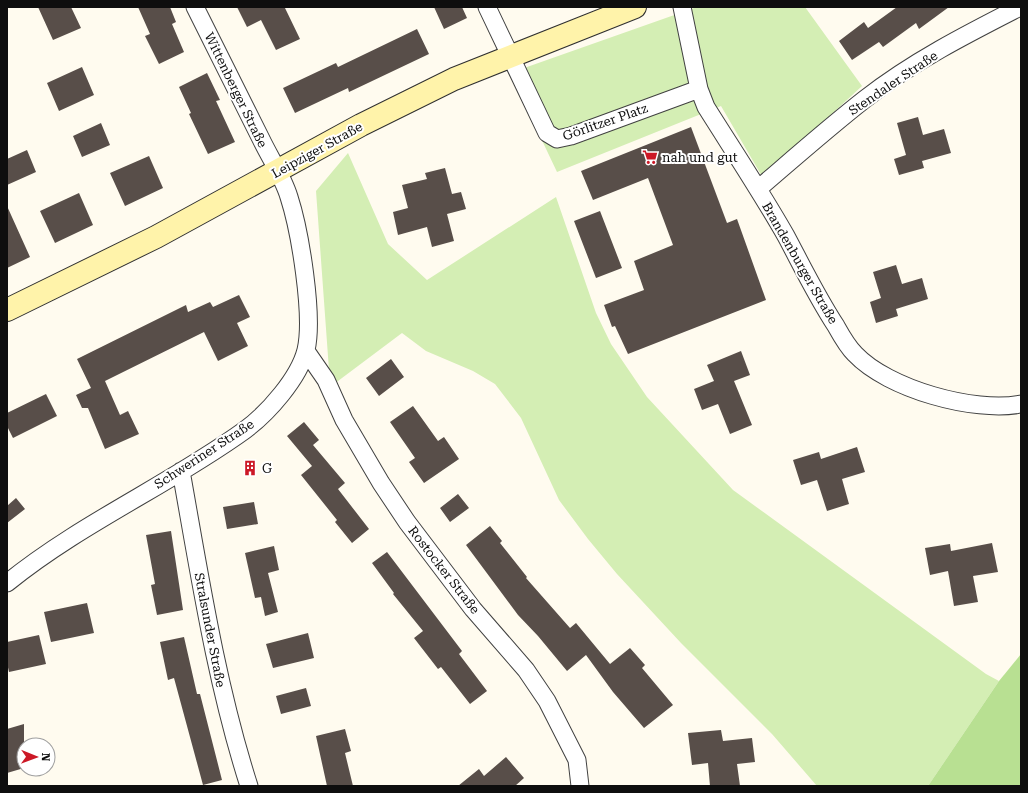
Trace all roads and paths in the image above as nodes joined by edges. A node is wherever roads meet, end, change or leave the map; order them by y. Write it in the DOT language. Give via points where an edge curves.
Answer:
graph roads {
  1 [pos="195,7"];
  2 [pos="487,7"];
  3 [pos="635,7"];
  4 [pos="682,7"];
  5 [pos="1020,8"];
  6 [pos="510,56"];
  7 [pos="699,89"];
  8 [pos="278,172"];
  9 [pos="758,189"];
  10 [pos="7,310"];
  11 [pos="306,351"];
  12 [pos="1021,404"];
  13 [pos="181,471"];
  14 [pos="7,583"];
  15 [pos="249,786"];
  16 [pos="580,786"];
  1 -- 8 [label="street, Wittenberger Straße"];
  2 -- 6 [label="street, Görlitzer Platz"];
  3 -- 6 [label="main road, Leipziger Straße"];
  4 -- 7 [label="street, Brandenburger Straße"];
  5 -- 9 [label="street, Stendaler Straße" via="974,30 866,98"];
  6 -- 7 [label="street, Görlitzer Platz" via="547,133 558,139"];
  6 -- 8 [label="main road, Leipziger Straße" via="447,82"];
  7 -- 9 [label="street, Brandenburger Straße" via="706,107"];
  8 -- 10 [label="main road, Leipziger Straße" via="156,237"];
  8 -- 11 [label="street, Schweriner Straße" via="289,195 306,289"];
  9 -- 12 [label="street, Brandenburger Straße" via="828,315 855,354 882,376 908,387 980,405"];
  11 -- 13 [label="street, Schweriner Straße" via="289,384 276,402 246,429"];
  11 -- 16 [label="street, Rostocker Straße" via="326,380 344,420 381,483 407,522 473,609 526,670 547,701 577,760"];
  13 -- 14 [label="street, Schweriner Straße" via="51,550"];
  13 -- 15 [label="street, Stralsunder Straße" via="219,679"];
}
